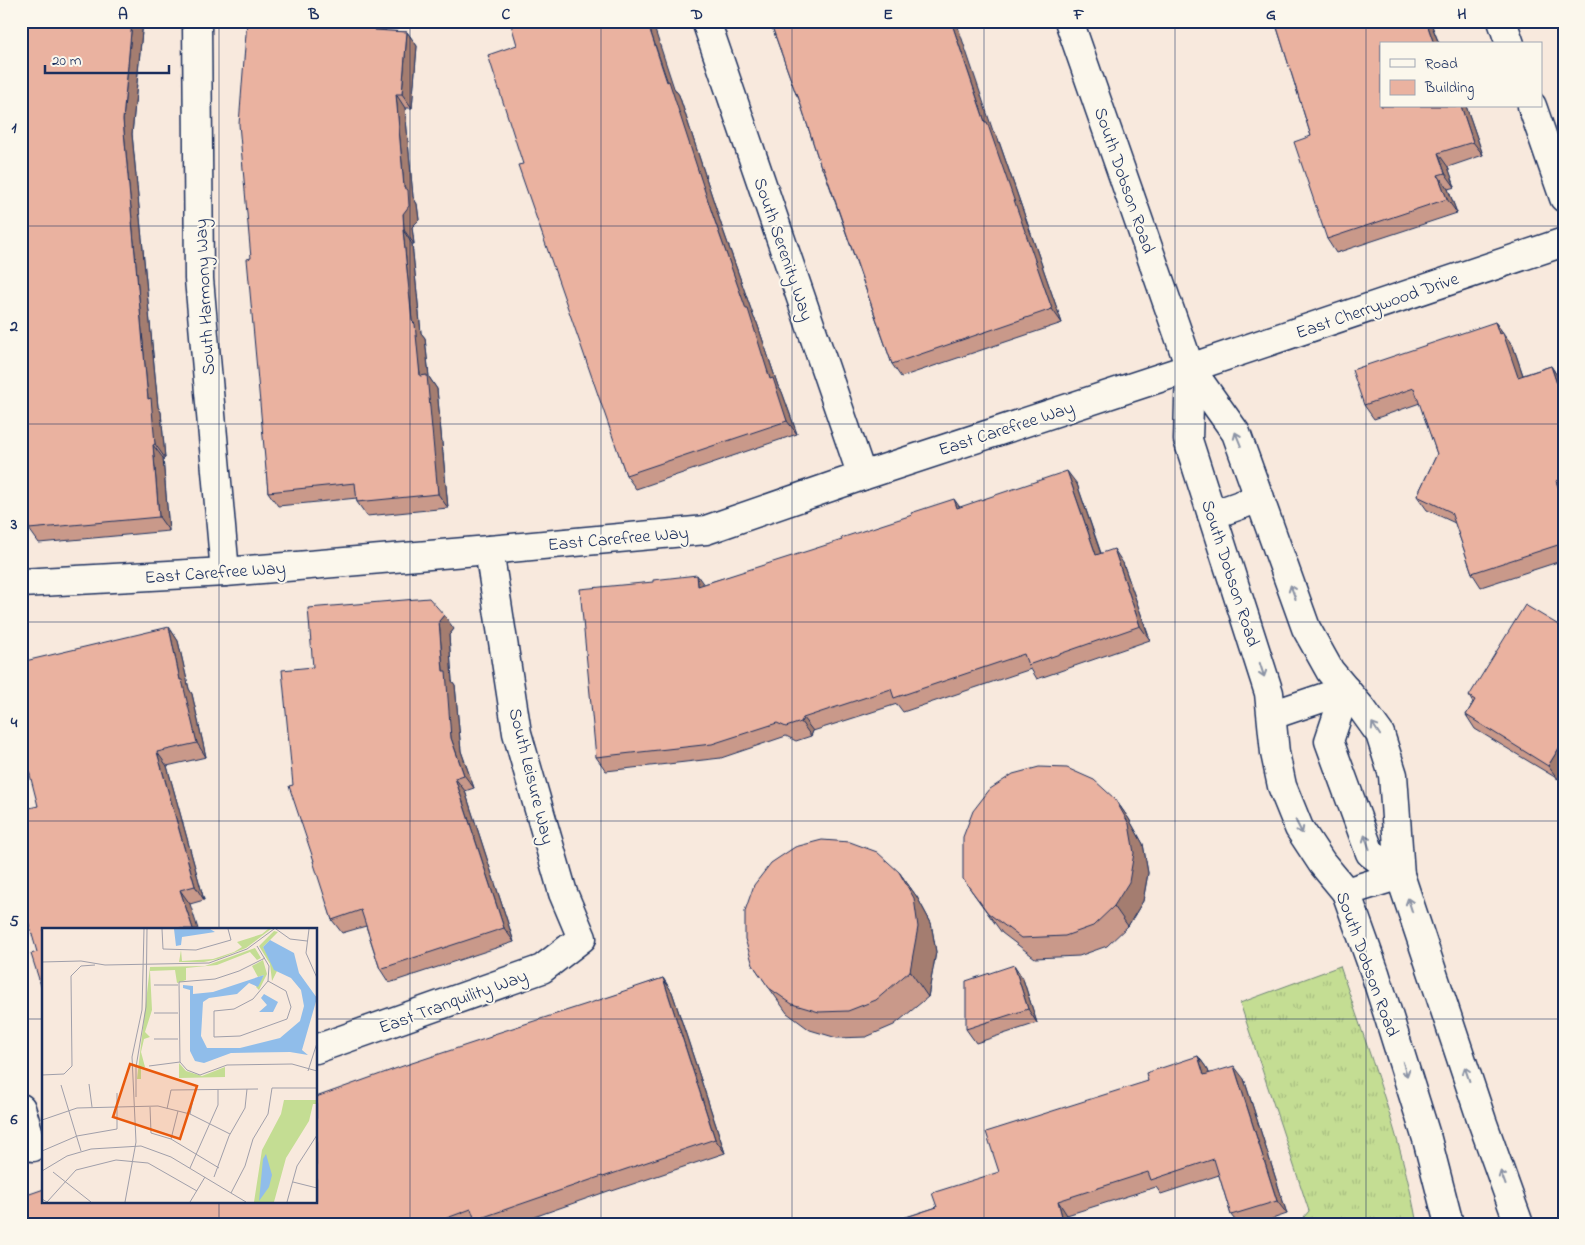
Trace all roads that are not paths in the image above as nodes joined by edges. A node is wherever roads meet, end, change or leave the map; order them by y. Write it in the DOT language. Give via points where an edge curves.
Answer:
graph roads {
  1 [pos="197,21"];
  2 [pos="706,21"];
  3 [pos="1069,21"];
  4 [pos="1502,21"];
  5 [pos="1509,42"];
  6 [pos="1533,108"];
  7 [pos="1564,198"];
  8 [pos="1564,242"];
  9 [pos="1190,368"];
  10 [pos="862,476"];
  11 [pos="1260,498"];
  12 [pos="1212,515"];
  13 [pos="489,550"];
  14 [pos="225,572"];
  15 [pos="21,583"];
  16 [pos="1346,690"];
  17 [pos="1272,715"];
  18 [pos="1400,875"];
  19 [pos="1346,892"];
  20 [pos="582,938"];
  21 [pos="318,1048"];
  22 [pos="21,1108"];
  23 [pos="33,1147"];
  24 [pos="1449,1224"];
  25 [pos="1519,1224"];
  1 -- 14 [label="street, South Harmony Way" via="199,279"];
  2 -- 10 [label="street, South Serenity Way"];
  3 -- 9 [label="street, South Dobson Road"];
  4 -- 5 [label="street"];
  6 -- 7 [label="street"];
  8 -- 9 [label="street, East Cherrywood Drive"];
  9 -- 10 [label="street, East Carefree Way"];
  11 -- 9 [label="street, South Dobson Road, one-way" via="1236,433"];
  9 -- 12 [label="street, South Dobson Road" via="1188,440"];
  10 -- 13 [label="street, East Carefree Way" via="706,530"];
  11 -- 12 [label="street"];
  16 -- 11 [label="street, South Dobson Road, one-way" via="1330,671 1306,628"];
  12 -- 17 [label="street, South Dobson Road, one-way" via="1269,692"];
  13 -- 14 [label="street, East Carefree Way"];
  13 -- 20 [label="street, South Leisure Way" via="517,732 563,893"];
  14 -- 15 [label="street, East Carefree Way"];
  16 -- 17 [label="street"];
  18 -- 16 [label="street, South Dobson Road, one-way" via="1394,775 1380,734"];
  18 -- 16 [label="street, one-way" via="1370,853 1329,741"];
  17 -- 19 [label="street, South Dobson Road, one-way" via="1282,786 1299,828"];
  18 -- 19 [label="street"];
  25 -- 18 [label="street, South Dobson Road, one-way"];
  19 -- 24 [label="street, South Dobson Road, one-way" via="1427,1139"];
  20 -- 21 [label="street, East Tranquility Way" via="542,969"];
  22 -- 23 [label="street"];
}
